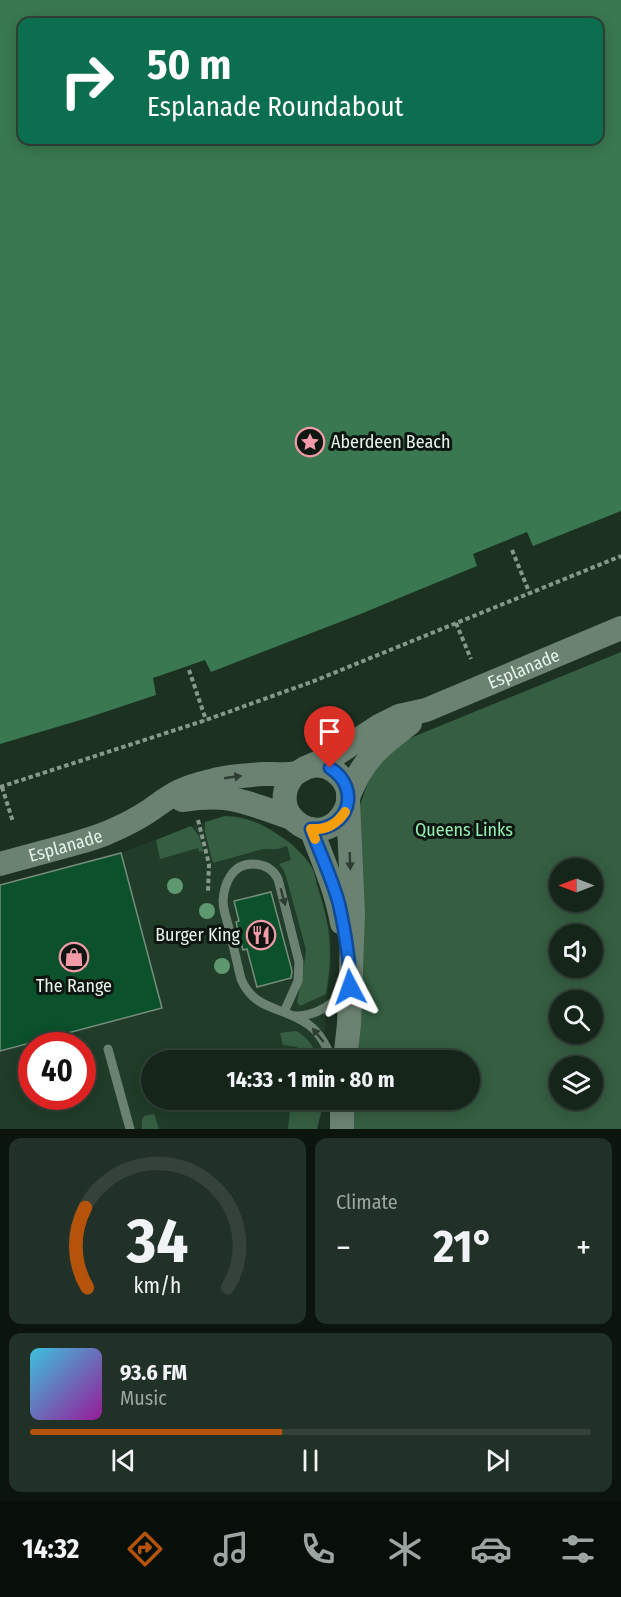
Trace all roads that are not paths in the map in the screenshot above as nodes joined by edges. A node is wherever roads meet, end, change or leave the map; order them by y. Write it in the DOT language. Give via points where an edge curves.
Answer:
graph roads {
  1 [pos="621,628"];
  2 [pos="426,710"];
  3 [pos="303,770"];
  4 [pos="348,799"];
  5 [pos="159,803"];
  6 [pos="302,824"];
  7 [pos="0,864"];
  8 [pos="350,978"];
  9 [pos="284,1012"];
  10 [pos="294,1016"];
  11 [pos="108,1049"];
  12 [pos="328,1050"];
  13 [pos="346,1050"];
  14 [pos="130,1129"];
  1 -- 2 [label="street, Esplanade"];
  2 -- 3 [label="street, Esplanade" via="399,716"];
  2 -- 4 [label="street, Esplanade" via="375,752"];
  3 -- 4 [label="street" via="324,766 336,772 345,783"];
  5 -- 3 [label="street, Esplanade, one-way" via="180,791 219,779"];
  3 -- 6 [label="street" via="287,785 285,795 287,810"];
  4 -- 6 [label="street" via="343,816 332,825 318,829"];
  4 -- 8 [label="street, one-way" via="353,914"];
  5 -- 6 [label="street, Esplanade" via="225,798 256,805"];
  5 -- 7 [label="street, Esplanade" via="101,836"];
  6 -- 8 [label="street" via="339,903"];
  8 -- 10 [label="lane" via="332,1004 311,1014"];
  8 -- 13 [label="street"];
  9 -- 9 [label="lane, one-way" via="261,1003 248,992 241,979 223,907 229,878 236,869 249,864 268,867 276,875 298,954 298,981"];
  9 -- 10 [label="lane"];
  12 -- 10 [label="lane, one-way" via="319,1034"];
  11 -- 14 [label="lane"];
}
